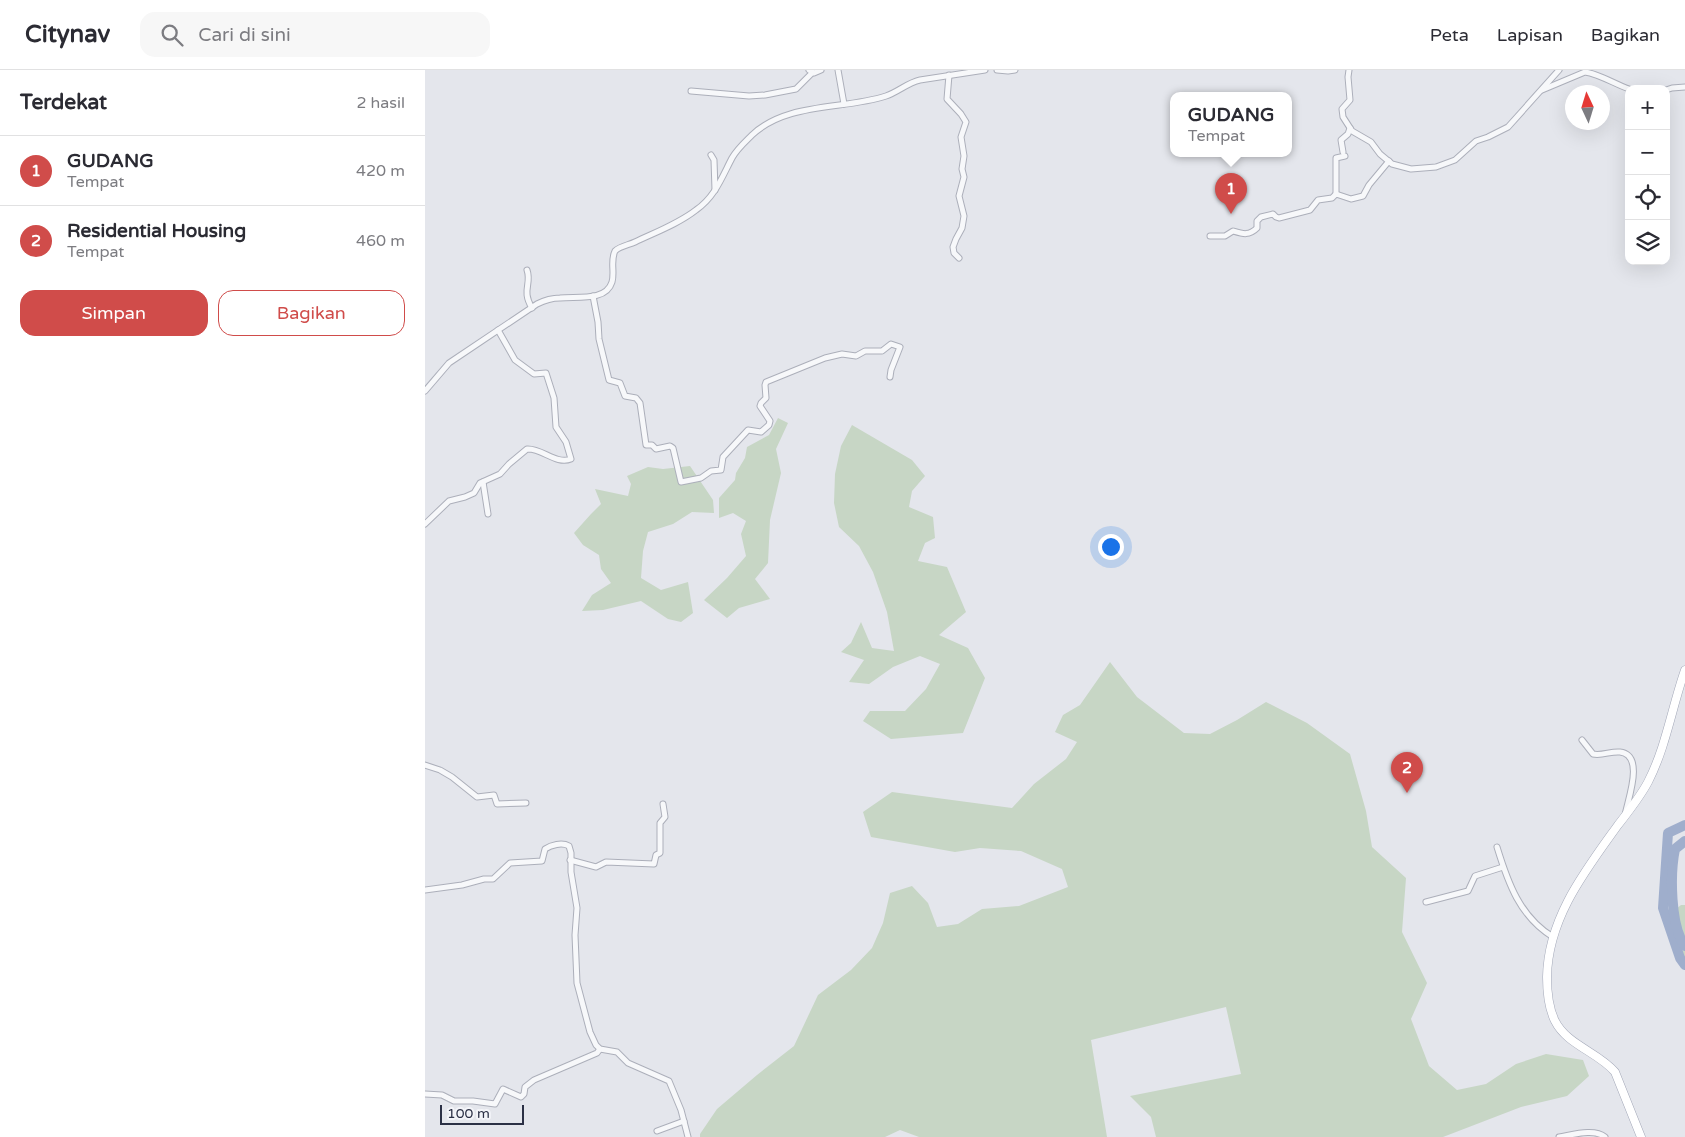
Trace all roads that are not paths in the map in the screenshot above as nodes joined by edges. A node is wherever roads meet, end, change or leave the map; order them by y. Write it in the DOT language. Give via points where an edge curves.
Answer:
graph roads {
  1 [pos="821,70"];
  2 [pos="838,70"];
  3 [pos="985,70"];
  4 [pos="997,70"];
  5 [pos="1015,70"];
  6 [pos="1349,70"];
  7 [pos="1559,70"];
  8 [pos="811,71"];
  9 [pos="949,75"];
  10 [pos="1625,87"];
  11 [pos="1685,87"];
  12 [pos="1670,88"];
  13 [pos="1540,90"];
  14 [pos="691,91"];
  15 [pos="844,104"];
  16 [pos="1350,128"];
  17 [pos="711,155"];
  18 [pos="1389,161"];
  19 [pos="715,190"];
  20 [pos="1336,194"];
  21 [pos="1210,236"];
  22 [pos="959,258"];
  23 [pos="527,270"];
  24 [pos="593,296"];
  25 [pos="532,308"];
  26 [pos="498,330"];
  27 [pos="891,377"];
  28 [pos="425,391"];
  29 [pos="483,482"];
  30 [pos="488,514"];
  31 [pos="425,524"];
  32 [pos="1685,670"];
  33 [pos="1582,740"];
  34 [pos="425,765"];
  35 [pos="525,803"];
  36 [pos="663,804"];
  37 [pos="1624,818"];
  38 [pos="1497,847"];
  39 [pos="570,860"];
  40 [pos="1503,867"];
  41 [pos="425,890"];
  42 [pos="1426,902"];
  43 [pos="1553,937"];
  44 [pos="600,1049"];
  45 [pos="425,1094"];
  46 [pos="684,1121"];
  47 [pos="657,1131"];
  48 [pos="687,1137"];
  49 [pos="1559,1137"];
  50 [pos="1605,1137"];
  51 [pos="1641,1137"];
  1 -- 8 [label="street"];
  2 -- 15 [label="street"];
  3 -- 9 [label="street"];
  4 -- 5 [label="street"];
  6 -- 16 [label="street" via="1349,100 1342,109"];
  7 -- 13 [label="street"];
  8 -- 14 [label="street" via="796,89 765,95"];
  9 -- 15 [label="street" via="913,81 884,97"];
  9 -- 22 [label="street" via="947,99 966,122 961,137 965,175 959,196 964,216 953,247"];
  10 -- 13 [label="street" via="1585,72"];
  11 -- 12 [label="street"];
  13 -- 18 [label="street" via="1508,127 1476,141 1455,160 1418,169 1396,166"];
  15 -- 19 [label="street" via="787,116 766,124 739,148"];
  16 -- 18 [label="street" via="1371,142"];
  16 -- 20 [label="street" via="1341,140 1344,154 1337,158"];
  17 -- 19 [label="street"];
  18 -- 20 [label="street" via="1363,196 1351,199"];
  19 -- 24 [label="street" via="709,200 677,222 617,248 608,290"];
  20 -- 21 [label="street" via="1332,198 1318,200 1308,211 1279,218 1273,214 1260,217 1257,228 1251,233 1244,235 1233,231 1225,236"];
  23 -- 25 [label="street" via="526,294"];
  24 -- 25 [label="street" via="547,299"];
  24 -- 27 [label="street" via="609,380 620,383 625,396 637,399 640,404 646,445 656,449 672,447 681,482 721,470 722,459 748,430 761,432 769,425 770,421 760,406 766,398 766,382 825,358 883,351 891,344 900,347"];
  25 -- 26 [label="street"];
  26 -- 28 [label="street" via="449,363"];
  26 -- 29 [label="street" via="515,360 535,374 545,373 555,398 556,428 567,442 571,459 559,460 527,449 500,474"];
  29 -- 30 [label="street"];
  29 -- 31 [label="street" via="474,493 449,501"];
  32 -- 37 [label="main road" via="1655,768"];
  33 -- 37 [label="street" via="1593,754 1619,752 1632,758 1633,778"];
  34 -- 35 [label="street" via="452,777 477,797 494,795 497,804"];
  36 -- 39 [label="street" via="665,817 660,823 660,853 656,855 654,864 607,862 596,867"];
  37 -- 43 [label="main road" via="1583,874 1563,910"];
  38 -- 40 [label="street"];
  39 -- 41 [label="street" via="567,844 550,846 545,849 542,861 510,863 493,879"];
  39 -- 44 [label="street" via="577,908 577,983 590,1032"];
  40 -- 42 [label="street" via="1475,876 1468,891"];
  40 -- 43 [label="street" via="1527,915"];
  43 -- 51 [label="main road" via="1547,985 1554,1019 1566,1036 1615,1072"];
  44 -- 45 [label="street" via="534,1080 525,1087 521,1097 503,1089 495,1104 454,1101 443,1095"];
  44 -- 46 [label="street" via="617,1052 628,1063 669,1081"];
  46 -- 47 [label="street"];
  46 -- 48 [label="street"];
  49 -- 50 [label="street" via="1595,1133"];
}
